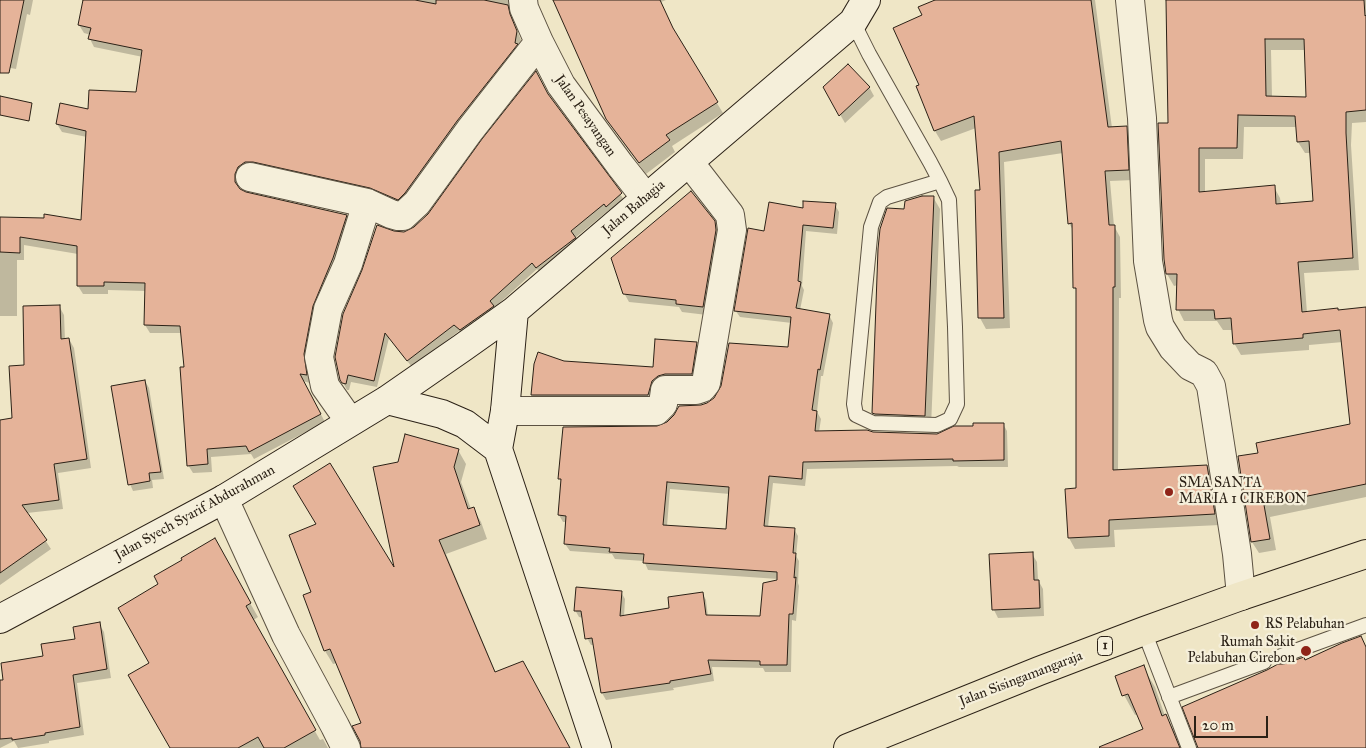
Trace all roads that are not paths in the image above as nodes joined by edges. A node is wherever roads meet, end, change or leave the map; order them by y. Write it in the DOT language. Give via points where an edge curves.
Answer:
graph roads {
  1 [pos="523,0"];
  2 [pos="1130,0"];
  3 [pos="859,11"];
  4 [pos="539,42"];
  5 [pos="689,162"];
  6 [pos="250,177"];
  7 [pos="940,181"];
  8 [pos="646,198"];
  9 [pos="367,203"];
  10 [pos="514,311"];
  11 [pos="387,400"];
  12 [pos="505,411"];
  13 [pos="353,420"];
  14 [pos="498,449"];
  15 [pos="224,499"];
  16 [pos="1366,554"];
  17 [pos="1242,596"];
  18 [pos="0,619"];
  19 [pos="1366,625"];
  20 [pos="1144,631"];
  21 [pos="1281,656"];
  22 [pos="1264,662"];
  23 [pos="1169,697"];
  24 [pos="346,748"];
  25 [pos="597,748"];
  26 [pos="848,748"];
  27 [pos="1189,748"];
  1 -- 4 [label="street, Jalan Pesayangan"];
  2 -- 17 [label="street" via="1142,118 1148,261 1158,320 1173,348 1190,366 1204,373 1211,386"];
  3 -- 5 [label="street, Jalan Bahagia"];
  3 -- 7 [label="lane"];
  4 -- 8 [label="street, Jalan Pesayangan" via="561,85"];
  4 -- 9 [label="street" via="417,203 403,216 398,216"];
  5 -- 8 [label="street, Jalan Bahagia"];
  5 -- 12 [label="street" via="730,215 732,230 706,383 696,390 665,390 663,404 656,411"];
  6 -- 9 [label="street"];
  7 -- 7 [label="lane" via="949,200 958,404 950,419 937,425 873,423 856,415 854,404 871,227 880,202 887,197"];
  8 -- 10 [label="street, Jalan Bahagia"];
  9 -- 13 [label="street" via="348,264 328,309 319,357 325,386"];
  10 -- 11 [label="street, Jalan Bahagia"];
  10 -- 12 [label="street"];
  11 -- 13 [label="street, Jalan Syech Syarif Abdurahman"];
  11 -- 14 [label="street" via="442,414 465,424"];
  12 -- 14 [label="street"];
  13 -- 15 [label="street, Jalan Syech Syarif Abdurahman"];
  14 -- 25 [label="street"];
  15 -- 18 [label="street, Jalan Syech Syarif Abdurahman"];
  15 -- 24 [label="street" via="286,635"];
  16 -- 17 [label="highway, Jalan Sisingamangaraja / 1"];
  17 -- 20 [label="highway, Jalan Sisingamangaraja / 1"];
  19 -- 21 [label="lane"];
  20 -- 23 [label="lane"];
  20 -- 26 [label="highway, Jalan Sisingamangaraja / 1"];
  22 -- 23 [label="lane"];
  23 -- 27 [label="lane"];
}
